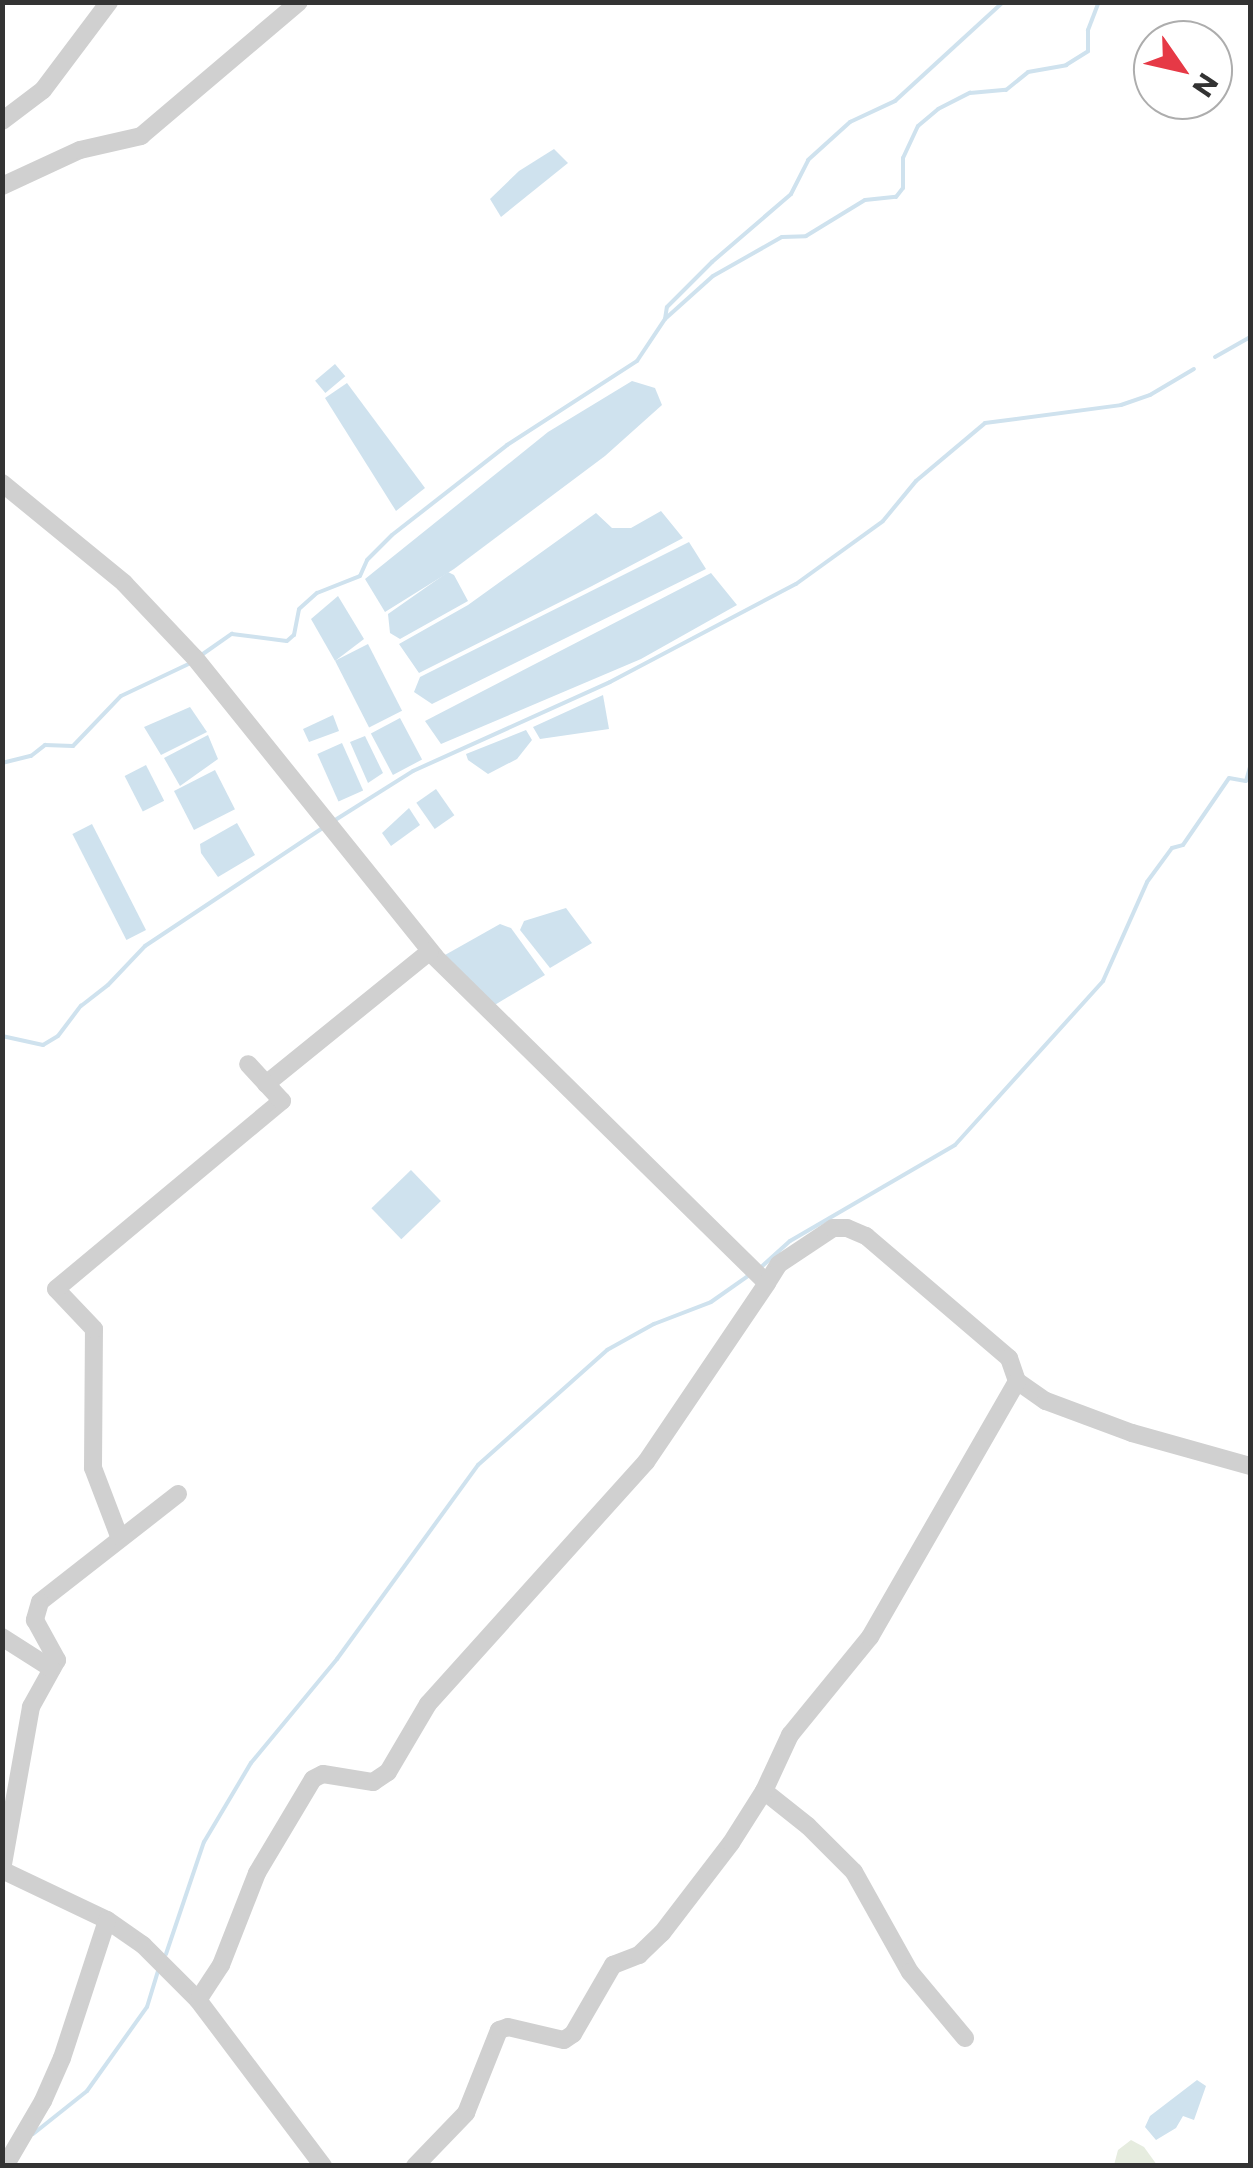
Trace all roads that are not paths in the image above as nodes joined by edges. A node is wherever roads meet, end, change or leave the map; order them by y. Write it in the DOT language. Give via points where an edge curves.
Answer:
graph roads {
  1 [pos="109,2"];
  2 [pos="299,2"];
  3 [pos="2,121"];
  4 [pos="2,186"];
  5 [pos="2,483"];
  6 [pos="430,951"];
  7 [pos="248,1064"];
  8 [pos="266,1084"];
  9 [pos="766,1283"];
  10 [pos="1017,1381"];
  11 [pos="1250,1466"];
  12 [pos="178,1494"];
  13 [pos="119,1536"];
  14 [pos="2,1637"];
  15 [pos="52,1669"];
  16 [pos="764,1791"];
  17 [pos="106,1920"];
  18 [pos="198,2000"];
  19 [pos="965,2038"];
  20 [pos="5,2166"];
  21 [pos="323,2166"];
  22 [pos="416,2166"];
  1 -- 3 [label="street" via="43,90"];
  2 -- 4 [label="street" via="142,136 80,150"];
  5 -- 6 [label="street" via="124,583 197,662"];
  6 -- 8 [label="street"];
  6 -- 9 [label="street"];
  7 -- 8 [label="street"];
  8 -- 13 [label="street" via="282,1101 56,1289 94,1329 92,1468"];
  9 -- 10 [label="street" via="778,1264 833,1228 848,1228 866,1236 1009,1358"];
  9 -- 18 [label="street" via="646,1462 428,1704 388,1772 372,1782 322,1774 313,1779 258,1872 221,1964"];
  10 -- 11 [label="street" via="1046,1401 1132,1433"];
  10 -- 16 [label="street" via="870,1637 790,1736"];
  12 -- 13 [label="street"];
  13 -- 15 [label="street" via="40,1602 35,1620 57,1660"];
  14 -- 15 [label="street"];
  15 -- 17 [label="street" via="32,1706 2,1870"];
  16 -- 19 [label="street" via="854,1872 910,1972"];
  16 -- 22 [label="street" via="662,1933 639,1955 613,1965 573,2034 564,2040 500,2030 466,2113"];
  17 -- 18 [label="street" via="143,1944"];
  17 -- 20 [label="street" via="62,2058"];
  18 -- 21 [label="street"];
}
